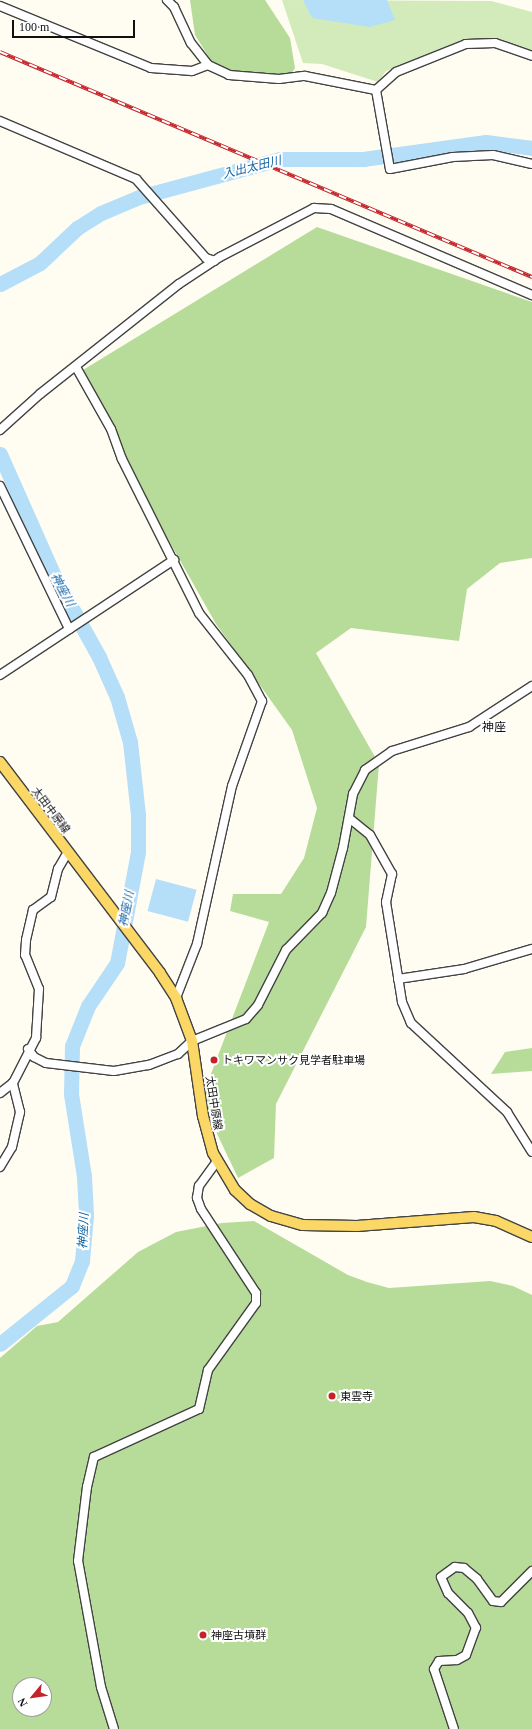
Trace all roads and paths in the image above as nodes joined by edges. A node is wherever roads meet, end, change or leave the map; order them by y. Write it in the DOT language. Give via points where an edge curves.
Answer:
graph roads {
  1 [pos="167,0"];
  2 [pos="0,6"];
  3 [pos="532,56"];
  4 [pos="208,65"];
  5 [pos="376,90"];
  6 [pos="0,121"];
  7 [pos="532,164"];
  8 [pos="215,261"];
  9 [pos="532,295"];
  10 [pos="76,367"];
  11 [pos="0,430"];
  12 [pos="0,486"];
  13 [pos="174,560"];
  14 [pos="69,629"];
  15 [pos="0,675"];
  16 [pos="532,686"];
  17 [pos="0,762"];
  18 [pos="349,818"];
  19 [pos="68,852"];
  20 [pos="532,949"];
  21 [pos="398,979"];
  22 [pos="176,998"];
  23 [pos="192,1041"];
  24 [pos="28,1050"];
  25 [pos="13,1083"];
  26 [pos="0,1093"];
  27 [pos="532,1152"];
  28 [pos="217,1161"];
  29 [pos="0,1167"];
  30 [pos="532,1237"];
  31 [pos="532,1571"];
  32 [pos="114,1729"];
  33 [pos="454,1729"];
  1 -- 4 [label="street" via="174,6 191,43"];
  2 -- 4 [label="street" via="151,68 192,71"];
  3 -- 5 [label="street" via="495,43 466,44 396,72"];
  4 -- 5 [label="street" via="229,75 278,79 305,76"];
  5 -- 7 [label="street" via="390,170 453,157 493,154 517,158"];
  6 -- 8 [label="street" via="136,179 206,258"];
  8 -- 9 [label="street" via="314,208 331,209"];
  8 -- 10 [label="street" via="179,284"];
  10 -- 11 [label="street"];
  10 -- 13 [label="street" via="111,429 130,478"];
  12 -- 14 [label="street"];
  13 -- 14 [label="street"];
  13 -- 22 [label="street" via="199,612 248,676 262,701 232,786 197,944"];
  14 -- 15 [label="street"];
  16 -- 18 [label="street" via="469,727 392,751 373,762 365,770 353,794"];
  17 -- 19 [label="main road, 太田中原線"];
  18 -- 21 [label="street" via="370,835 392,874 386,902"];
  18 -- 23 [label="street" via="332,893 322,913 286,950 258,1005 237,1025"];
  19 -- 22 [label="main road, 太田中原線"];
  19 -- 24 [label="street" via="58,869 51,897 33,910 26,940 25,955 39,990 36,1038"];
  20 -- 21 [label="street" via="464,969"];
  21 -- 27 [label="street" via="402,1002 416,1029 507,1112"];
  22 -- 23 [label="main road, 太田中原線"];
  23 -- 24 [label="street" via="178,1054 149,1065 114,1071 46,1063 34,1057"];
  23 -- 28 [label="main road, 太田中原線" via="203,1116"];
  24 -- 25 [label="street"];
  25 -- 26 [label="street"];
  25 -- 29 [label="street" via="20,1112 12,1148"];
  28 -- 30 [label="main road, 太田中原線" via="235,1190 250,1204 271,1216 297,1223 357,1226 474,1217 496,1221"];
  28 -- 32 [label="street" via="199,1186 197,1198 200,1209 256,1293 256,1304 208,1370 199,1409 94,1457 88,1487 78,1561 101,1687"];
  31 -- 33 [label="street" via="501,1602 493,1601 477,1579 464,1568 455,1567 441,1577 448,1593 468,1613 476,1628 466,1655 439,1661 434,1669"];
}
